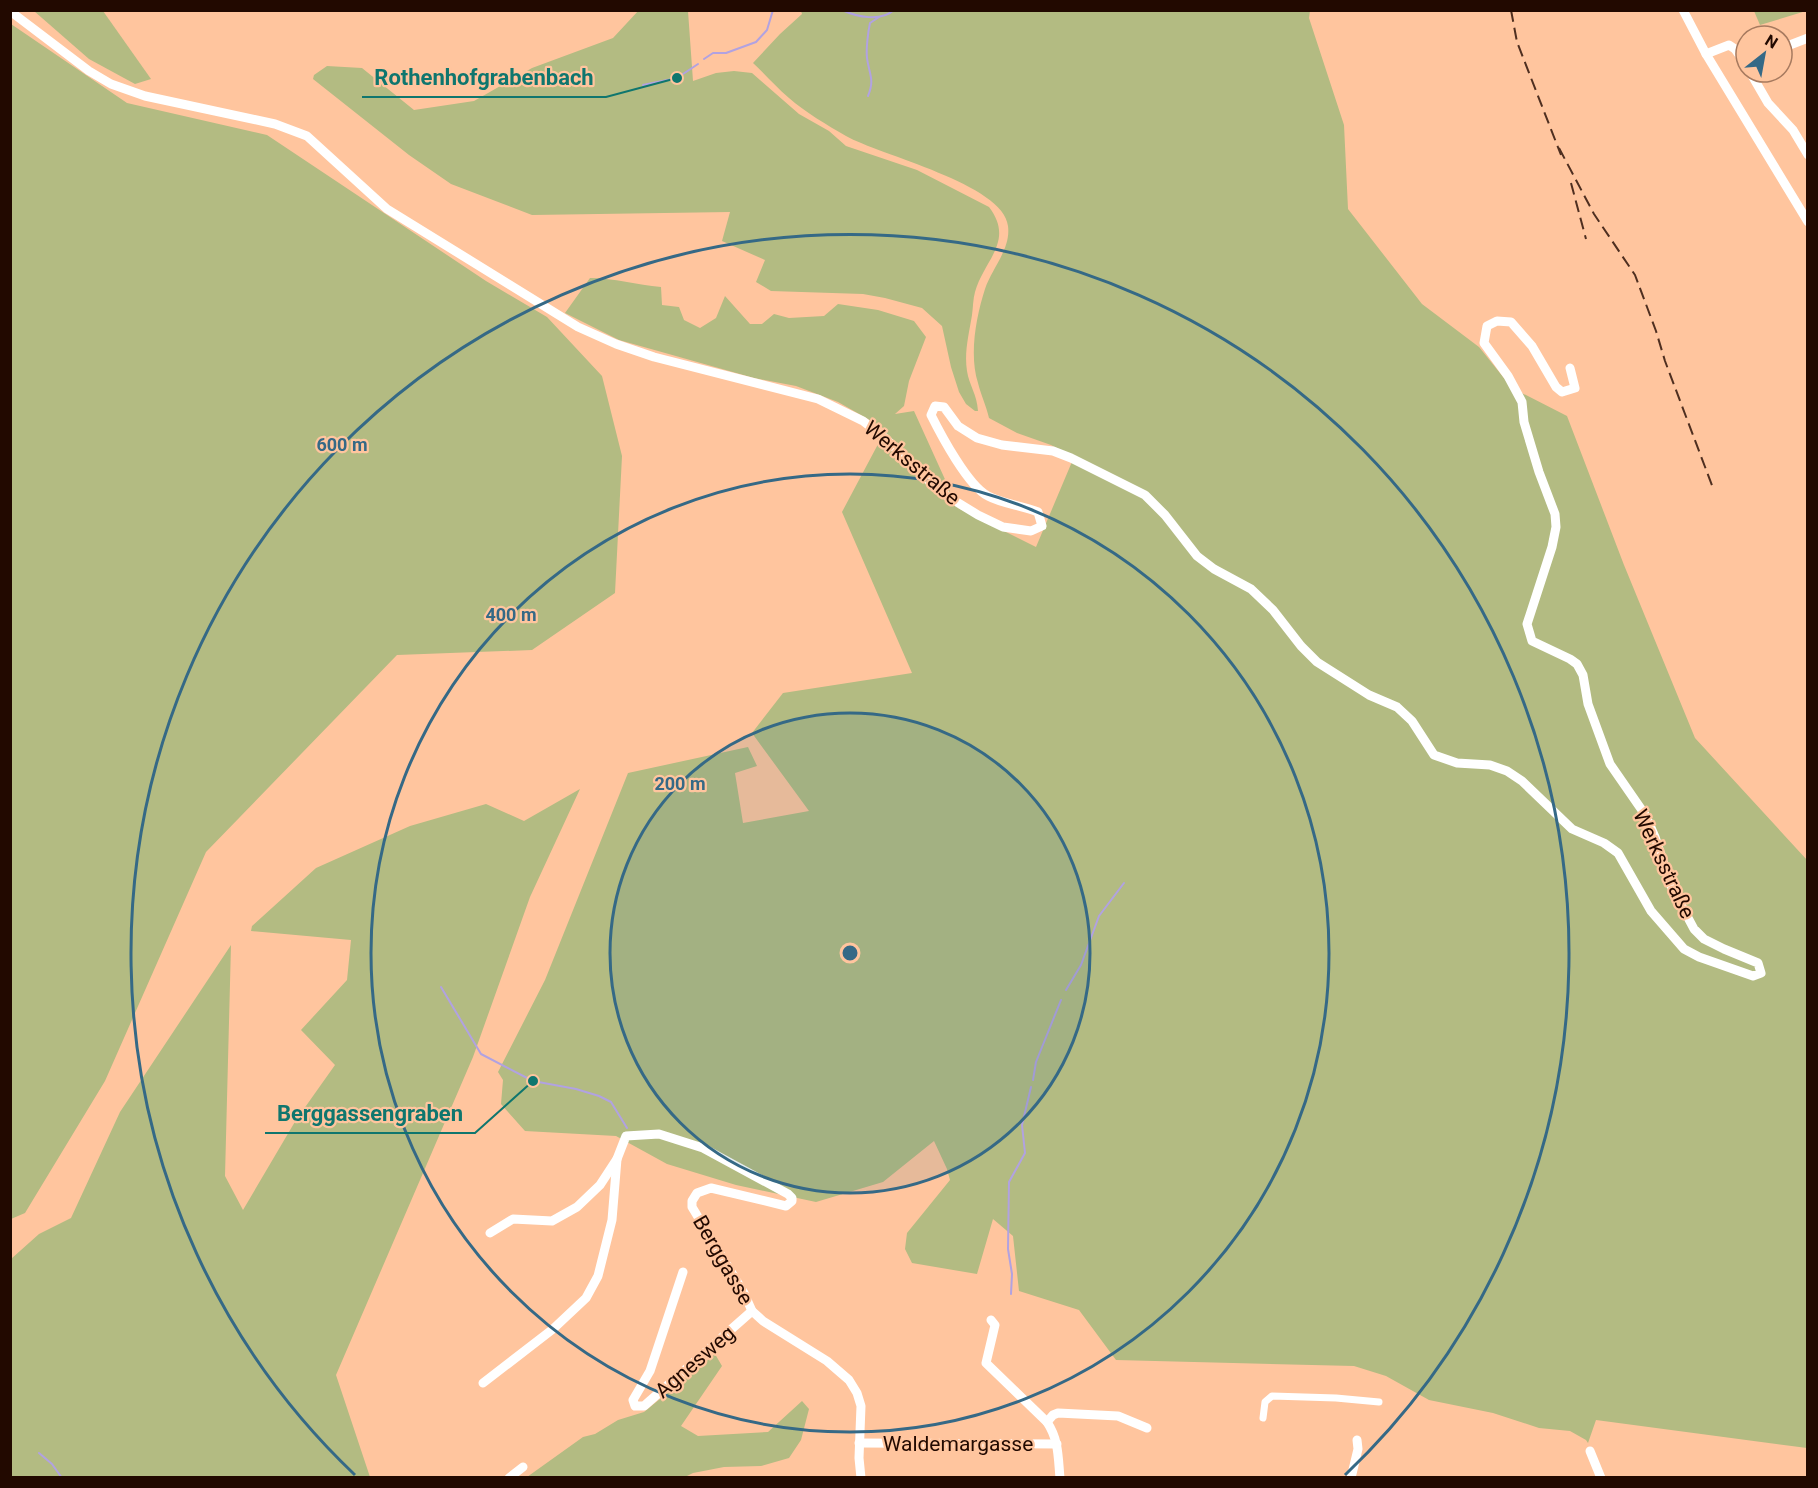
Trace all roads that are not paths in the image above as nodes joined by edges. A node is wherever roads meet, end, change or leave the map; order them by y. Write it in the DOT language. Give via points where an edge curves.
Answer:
graph roads {
  1 [pos="1683,10"];
  2 [pos="10,11"];
  3 [pos="1734,50"];
  4 [pos="1706,54"];
  5 [pos="1757,84"];
  6 [pos="1808,155"];
  7 [pos="1808,222"];
  8 [pos="1570,368"];
  9 [pos="617,1159"];
  10 [pos="490,1233"];
  11 [pos="683,1272"];
  12 [pos="752,1311"];
  13 [pos="991,1320"];
  14 [pos="483,1383"];
  15 [pos="1379,1402"];
  16 [pos="1263,1418"];
  17 [pos="1047,1422"];
  18 [pos="1147,1428"];
  19 [pos="1357,1440"];
  20 [pos="859,1443"];
  21 [pos="1057,1444"];
  22 [pos="1590,1451"];
  23 [pos="523,1467"];
  24 [pos="509,1478"];
  25 [pos="861,1478"];
  26 [pos="1060,1478"];
  27 [pos="1351,1478"];
  28 [pos="1601,1478"];
  1 -- 4 [label="street"];
  2 -- 8 [label="street, Werksstraße" via="111,84 145,96 276,124 307,136 387,209 578,327 616,344 714,374 818,399 863,421 946,496 1003,527 1031,531 1042,525 1038,512 985,495 970,479 931,415 935,406 944,406 958,426 977,438 1053,451 1145,495 1197,556 1251,589 1317,662 1369,695 1397,707 1412,721 1434,755 1457,763 1490,765 1522,781 1572,829 1618,853 1650,910 1684,949 1753,976 1761,973 1758,963 1704,939 1694,929 1671,886 1646,816 1610,764 1577,664 1532,641 1528,632 1532,605 1552,548 1555,514 1524,423 1522,402 1484,343 1487,326 1497,321 1511,322 1562,392 1575,388"];
  3 -- 4 [label="street" via="1729,45"];
  4 -- 7 [label="street"];
  5 -- 6 [label="street"];
  9 -- 10 [label="street, Berggasse" via="600,1185 577,1207 552,1221 513,1219"];
  9 -- 12 [label="street, Berggasse" via="626,1136 659,1134 703,1148 792,1198 786,1206 711,1188 697,1193 692,1201"];
  9 -- 14 [label="street, Berggasse" via="612,1220 598,1276 586,1298"];
  11 -- 12 [label="street, Agnesweg" via="650,1371 633,1400 635,1406 644,1406"];
  12 -- 20 [label="street, Berggasse" via="849,1380 861,1406"];
  13 -- 17 [label="street" via="995,1325 986,1363"];
  15 -- 16 [label="street" via="1272,1396 1264,1402"];
  17 -- 18 [label="street" via="1058,1413 1104,1414"];
  17 -- 21 [label="street"];
  19 -- 27 [label="street"];
  20 -- 21 [label="street, Waldemargasse"];
  20 -- 25 [label="street, Berggasse"];
  21 -- 26 [label="street"];
  22 -- 28 [label="street"];
  23 -- 24 [label="street"];
}
